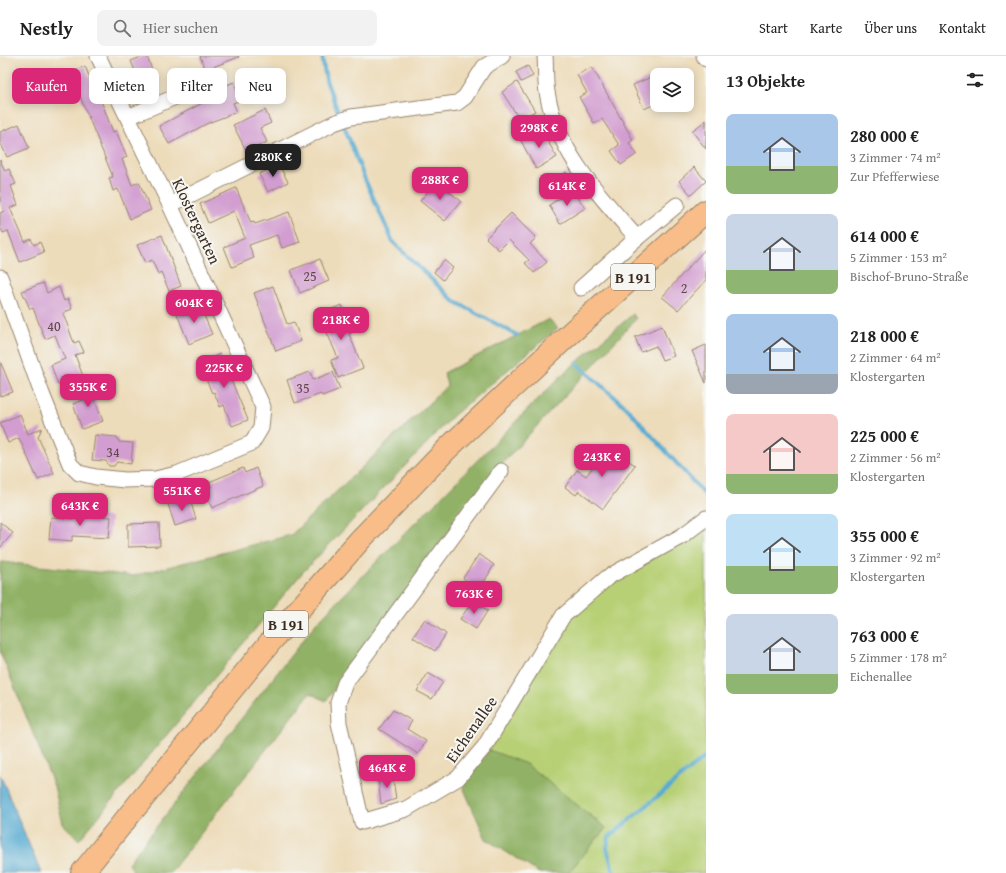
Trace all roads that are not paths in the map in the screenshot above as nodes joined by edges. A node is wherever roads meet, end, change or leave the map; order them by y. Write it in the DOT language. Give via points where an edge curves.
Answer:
graph roads {
  1 [pos="98,56"];
  2 [pos="502,56"];
  3 [pos="545,56"];
  4 [pos="704,56"];
  5 [pos="706,59"];
  6 [pos="167,100"];
  7 [pos="128,117"];
  8 [pos="170,205"];
  9 [pos="677,205"];
  10 [pos="706,211"];
  11 [pos="637,238"];
  12 [pos="0,277"];
  13 [pos="581,288"];
  14 [pos="501,472"];
  15 [pos="706,518"];
  16 [pos="82,873"];
  1 -- 7 [label="street, Klostergarten"];
  2 -- 8 [label="street" via="484,67 465,96 457,103 351,117 334,123"];
  3 -- 11 [label="street" via="547,92 554,123 569,154 589,184"];
  4 -- 5 [label="street"];
  6 -- 7 [label="street"];
  7 -- 8 [label="street, Klostergarten"];
  8 -- 12 [label="street, Klostergarten" via="263,407 261,428 252,443 177,474 155,479 125,480 79,473 70,464 64,450"];
  9 -- 11 [label="street"];
  10 -- 16 [label="main road, B 191" via="447,449 359,541 272,640"];
  11 -- 13 [label="street"];
  14 -- 15 [label="street, Eichenallee" via="345,683 338,703 339,723 362,822 406,809 458,778 485,746 563,616 608,577 682,536"];
}
